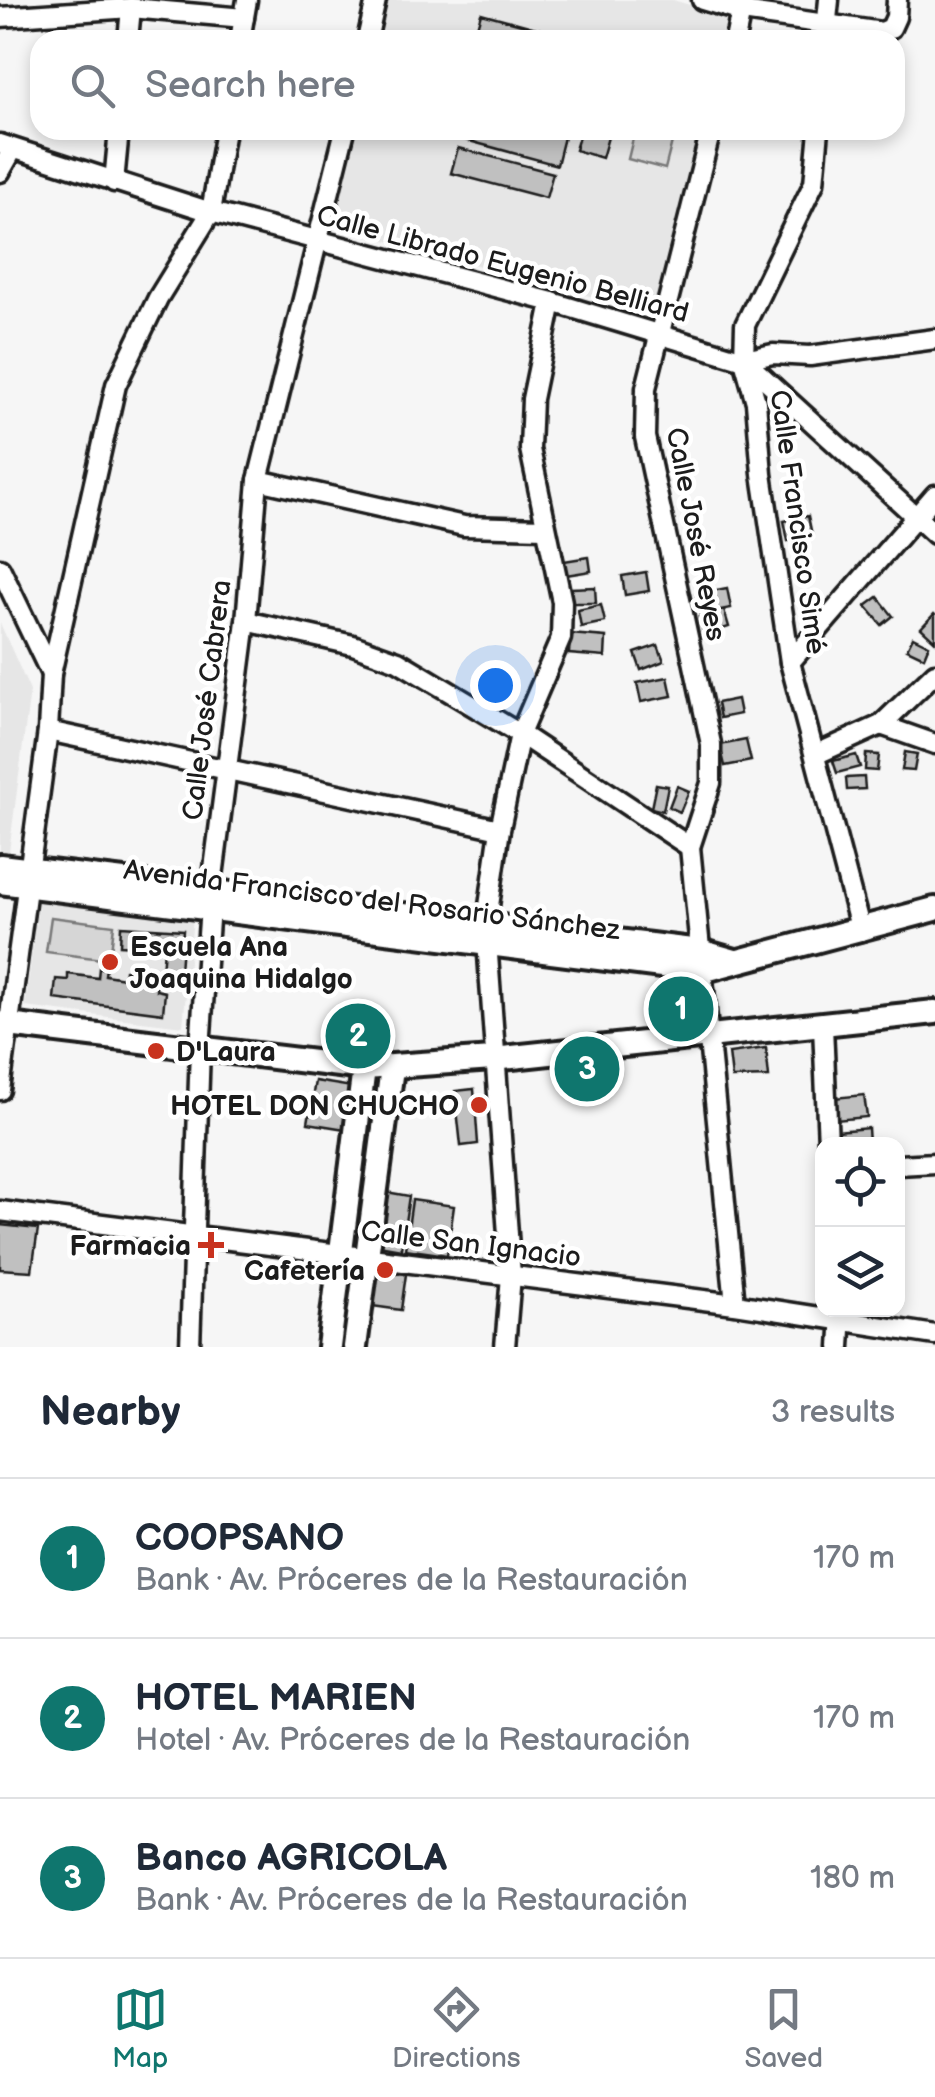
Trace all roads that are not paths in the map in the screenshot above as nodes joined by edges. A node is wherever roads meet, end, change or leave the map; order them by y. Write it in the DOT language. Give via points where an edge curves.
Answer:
graph roads {
  1 [pos="376,0"];
  2 [pos="702,0"];
  3 [pos="829,0"];
  4 [pos="897,0"];
  5 [pos="743,6"];
  6 [pos="131,8"];
  7 [pos="245,9"];
  8 [pos="0,17"];
  9 [pos="129,30"];
  10 [pos="368,30"];
  11 [pos="817,30"];
  12 [pos="826,30"];
  13 [pos="886,30"];
  14 [pos="118,140"];
  15 [pos="223,140"];
  16 [pos="343,140"];
  17 [pos="708,140"];
  18 [pos="818,140"];
  19 [pos="7,146"];
  20 [pos="0,172"];
  21 [pos="114,182"];
  22 [pos="212,212"];
  23 [pos="318,242"];
  24 [pos="552,302"];
  25 [pos="658,331"];
  26 [pos="935,339"];
  27 [pos="744,360"];
  28 [pos="258,480"];
  29 [pos="935,495"];
  30 [pos="918,518"];
  31 [pos="544,528"];
  32 [pos="935,534"];
  33 [pos="0,568"];
  34 [pos="246,620"];
  35 [pos="790,662"];
  36 [pos="935,673"];
  37 [pos="51,674"];
  38 [pos="881,725"];
  39 [pos="48,731"];
  40 [pos="520,734"];
  41 [pos="935,744"];
  42 [pos="817,754"];
  43 [pos="225,769"];
  44 [pos="500,830"];
  45 [pos="690,847"];
  46 [pos="0,866"];
  47 [pos="28,878"];
  48 [pos="0,882"];
  49 [pos="210,900"];
  50 [pos="935,910"];
  51 [pos="861,931"];
  52 [pos="486,936"];
  53 [pos="701,961"];
  54 [pos="935,1012"];
  55 [pos="4,1025"];
  56 [pos="823,1026"];
  57 [pos="710,1036"];
  58 [pos="200,1048"];
  59 [pos="493,1059"];
  60 [pos="364,1068"];
  61 [pos="392,1068"];
  62 [pos="0,1090"];
  63 [pos="828,1137"];
  64 [pos="935,1162"];
  65 [pos="905,1164"];
  66 [pos="0,1211"];
  67 [pos="194,1235"];
  68 [pos="339,1254"];
  69 [pos="368,1257"];
  70 [pos="511,1276"];
  71 [pos="735,1304"];
  72 [pos="815,1312"];
  73 [pos="842,1317"];
  74 [pos="851,1317"];
  75 [pos="935,1335"];
  76 [pos="190,1347"];
  77 [pos="329,1347"];
  78 [pos="355,1347"];
  79 [pos="504,1347"];
  80 [pos="840,1347"];
  1 -- 10 [label="street"];
  2 -- 5 [label="street"];
  3 -- 12 [label="street"];
  4 -- 13 [label="street"];
  5 -- 11 [label="street"];
  6 -- 7 [label="street"];
  6 -- 8 [label="street"];
  6 -- 9 [label="street"];
  14 -- 21 [label="street"];
  15 -- 22 [label="street"];
  16 -- 23 [label="street, Calle José Cabrera"];
  17 -- 25 [label="street, Calle José Reyes"];
  18 -- 27 [label="street, Calle Francisco Simé" via="814,183 744,326"];
  19 -- 20 [label="street"];
  19 -- 21 [label="street, Calle Librado Eugenio Belliard"];
  21 -- 22 [label="street, Calle Librado Eugenio Belliard"];
  22 -- 23 [label="street, Calle Librado Eugenio Belliard"];
  22 -- 37 [label="street" via="158,298 116,385"];
  23 -- 24 [label="street, Calle Librado Eugenio Belliard"];
  23 -- 28 [label="street, Calle José Cabrera"];
  24 -- 25 [label="street, Calle Librado Eugenio Belliard"];
  24 -- 31 [label="street" via="531,416"];
  25 -- 27 [label="street, Calle Librado Eugenio Belliard"];
  25 -- 45 [label="street, Calle José Reyes" via="645,437 711,744 710,783"];
  26 -- 27 [label="street"];
  27 -- 30 [label="street, Calle Librado Eugenio Belliard"];
  27 -- 35 [label="street, Calle Francisco Simé" via="756,402"];
  28 -- 31 [label="street" via="464,526"];
  28 -- 34 [label="street, Calle José Cabrera"];
  29 -- 30 [label="street"];
  30 -- 32 [label="street, Calle Librado Eugenio Belliard"];
  30 -- 35 [label="street"];
  31 -- 40 [label="street" via="562,602 561,638"];
  33 -- 37 [label="street"];
  34 -- 40 [label="street" via="398,661"];
  34 -- 43 [label="street, Calle José Cabrera"];
  35 -- 42 [label="street, Calle Francisco Simé"];
  36 -- 38 [label="street"];
  37 -- 39 [label="street"];
  38 -- 41 [label="street"];
  38 -- 42 [label="street"];
  39 -- 43 [label="street"];
  39 -- 47 [label="street"];
  40 -- 44 [label="street"];
  40 -- 45 [label="street"];
  42 -- 51 [label="street, Calle Francisco Simé"];
  43 -- 44 [label="street"];
  43 -- 49 [label="street, Calle José Cabrera"];
  44 -- 52 [label="street"];
  45 -- 53 [label="street, Calle José Reyes"];
  46 -- 47 [label="main road, Avenida Francisco del Rosario Sánchez"];
  47 -- 48 [label="main road, Avenida Francisco del Rosario Sánchez"];
  47 -- 49 [label="main road, Avenida Francisco del Rosario Sánchez"];
  47 -- 55 [label="street"];
  49 -- 52 [label="main road, Avenida Francisco del Rosario Sánchez"];
  49 -- 58 [label="street, Calle José Cabrera"];
  50 -- 51 [label="main road, Avenida Francisco del Rosario Sánchez"];
  51 -- 53 [label="main road, Avenida Francisco del Rosario Sánchez" via="735,961"];
  52 -- 53 [label="main road, Avenida Francisco del Rosario Sánchez"];
  52 -- 59 [label="street"];
  53 -- 57 [label="street, Calle José Reyes"];
  54 -- 56 [label="main road"];
  55 -- 58 [label="main road"];
  55 -- 62 [label="street"];
  56 -- 57 [label="main road"];
  56 -- 63 [label="street"];
  57 -- 59 [label="main road"];
  57 -- 71 [label="street, Calle José Reyes"];
  58 -- 60 [label="main road"];
  58 -- 67 [label="street, Calle José Cabrera"];
  59 -- 61 [label="main road"];
  59 -- 70 [label="street"];
  60 -- 61 [label="main road"];
  60 -- 68 [label="main road"];
  61 -- 69 [label="main road"];
  64 -- 65 [label="street"];
  66 -- 67 [label="street, Calle San Ignacio"];
  67 -- 68 [label="street, Calle San Ignacio"];
  67 -- 76 [label="street, Calle José Cabrera"];
  68 -- 69 [label="street, Calle San Ignacio"];
  68 -- 77 [label="main road"];
  69 -- 70 [label="street, Calle San Ignacio"];
  69 -- 78 [label="main road"];
  70 -- 71 [label="street, Calle San Ignacio"];
  70 -- 79 [label="street"];
  71 -- 72 [label="street, Calle San Ignacio"];
  73 -- 80 [label="street"];
  74 -- 75 [label="street, Calle San Ignacio"];
}
